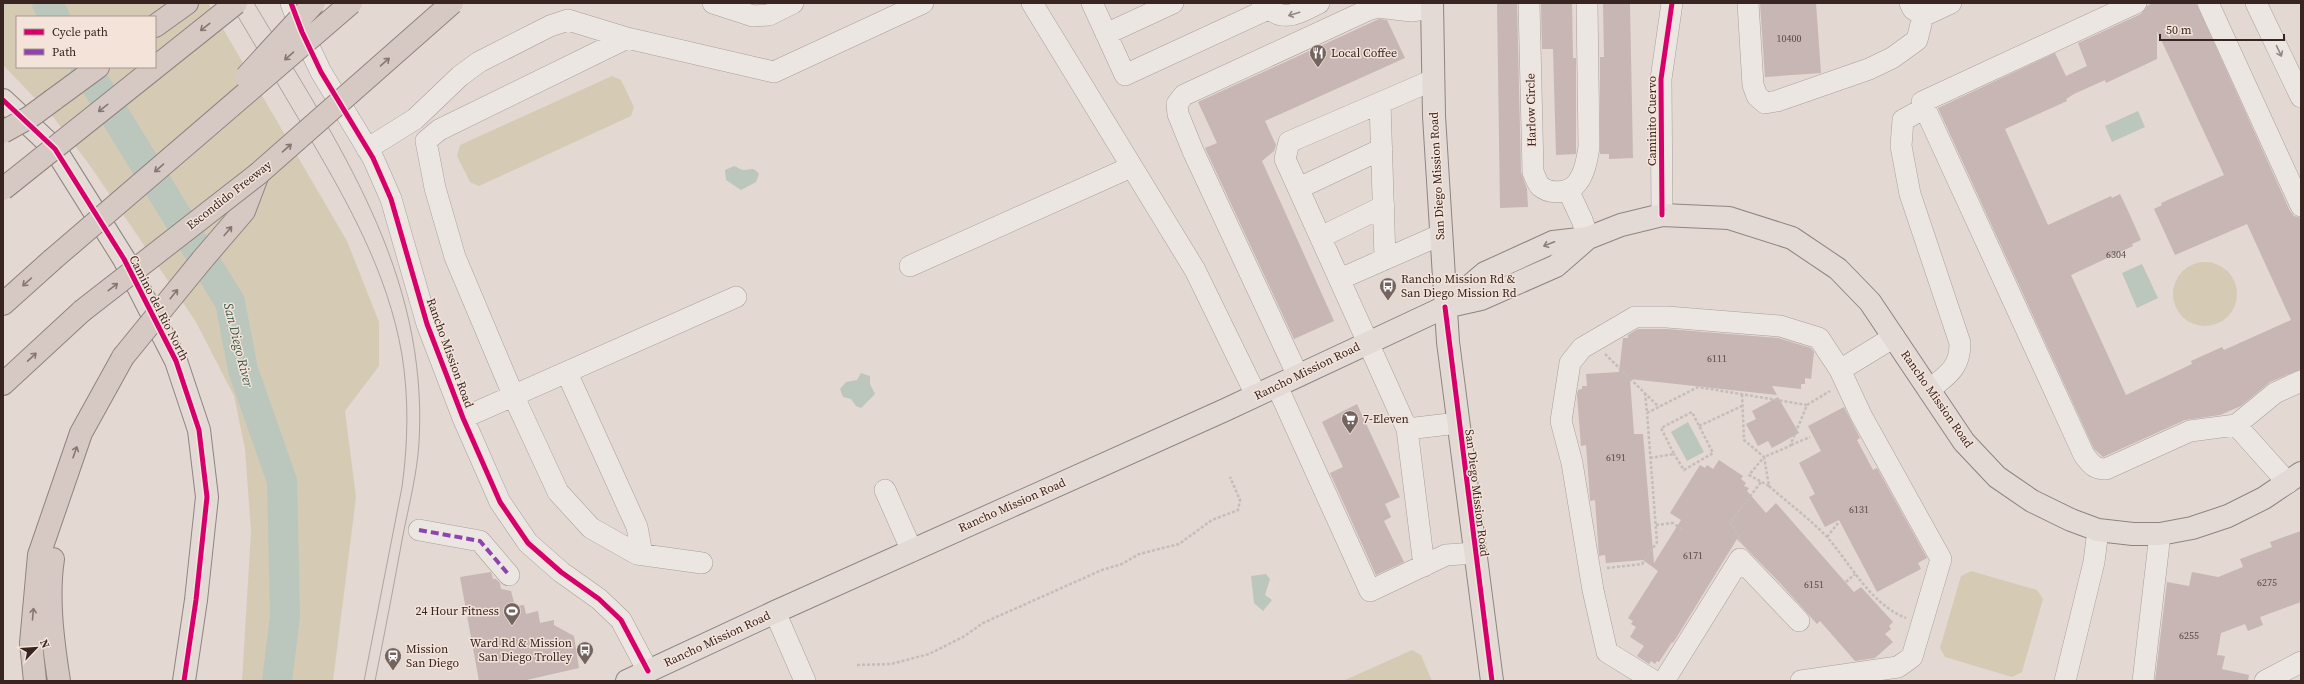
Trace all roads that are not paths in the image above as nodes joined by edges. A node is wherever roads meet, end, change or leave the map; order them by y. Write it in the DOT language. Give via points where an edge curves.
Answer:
graph roads {
  1 [pos="187,3"];
  2 [pos="236,3"];
  3 [pos="291,3"];
  4 [pos="314,3"];
  5 [pos="351,3"];
  6 [pos="452,3"];
  7 [pos="713,3"];
  8 [pos="793,3"];
  9 [pos="923,3"];
  10 [pos="1032,3"];
  11 [pos="1092,3"];
  12 [pos="1173,3"];
  13 [pos="1319,3"];
  14 [pos="1529,3"];
  15 [pos="1587,3"];
  16 [pos="1672,3"];
  17 [pos="1748,3"];
  18 [pos="1951,3"];
  19 [pos="2136,3"];
  20 [pos="2208,3"];
  21 [pos="2256,3"];
  22 [pos="1432,5"];
  23 [pos="1265,6"];
  24 [pos="1917,10"];
  25 [pos="156,25"];
  26 [pos="1106,34"];
  27 [pos="627,38"];
  28 [pos="156,67"];
  29 [pos="97,68"];
  30 [pos="155,68"];
  31 [pos="1433,80"];
  32 [pos="2301,97"];
  33 [pos="3,100"];
  34 [pos="53,100"];
  35 [pos="1380,103"];
  36 [pos="1925,108"];
  37 [pos="415,119"];
  38 [pos="3,120"];
  39 [pos="3,132"];
  40 [pos="432,136"];
  41 [pos="185,146"];
  42 [pos="368,149"];
  43 [pos="1382,149"];
  44 [pos="1131,167"];
  45 [pos="258,174"];
  46 [pos="1299,188"];
  47 [pos="3,189"];
  48 [pos="1568,190"];
  49 [pos="1384,206"];
  50 [pos="2301,206"];
  51 [pos="1662,215"];
  52 [pos="1440,235"];
  53 [pos="1321,236"];
  54 [pos="1588,238"];
  55 [pos="1386,259"];
  56 [pos="910,266"];
  57 [pos="1340,279"];
  58 [pos="736,297"];
  59 [pos="3,304"];
  60 [pos="1445,307"];
  61 [pos="1894,337"];
  62 [pos="1369,341"];
  63 [pos="567,373"];
  64 [pos="1298,376"];
  65 [pos="1843,376"];
  66 [pos="2301,381"];
  67 [pos="3,384"];
  68 [pos="1277,386"];
  69 [pos="1929,390"];
  70 [pos="1256,396"];
  71 [pos="514,397"];
  72 [pos="464,418"];
  73 [pos="1458,423"];
  74 [pos="2236,425"];
  75 [pos="1407,429"];
  76 [pos="2294,478"];
  77 [pos="62,488"];
  78 [pos="885,490"];
  79 [pos="419,530"];
  80 [pos="2098,530"];
  81 [pos="2160,534"];
  82 [pos="912,550"];
  83 [pos="1475,553"];
  84 [pos="642,554"];
  85 [pos="702,564"];
  86 [pos="1424,566"];
  87 [pos="509,575"];
  88 [pos="774,612"];
  89 [pos="1799,621"];
  90 [pos="2301,662"];
  91 [pos="648,671"];
  92 [pos="34,681"];
  93 [pos="59,681"];
  94 [pos="184,681"];
  95 [pos="627,681"];
  96 [pos="805,681"];
  97 [pos="1492,681"];
  98 [pos="1654,681"];
  99 [pos="1664,681"];
  100 [pos="1801,681"];
  101 [pos="2065,681"];
  102 [pos="2143,681"];
  103 [pos="2264,681"];
  1 -- 25 [label="highway"];
  2 -- 28 [label="highway, one-way, bridge"];
  3 -- 42 [label="street, Rancho Mission Road" via="321,72"];
  4 -- 41 [label="highway, bridge"];
  5 -- 41 [label="highway, one-way, bridge"];
  45 -- 6 [label="highway, Escondido Freeway, one-way, bridge"];
  7 -- 8 [label="street" via="753,16 769,14"];
  9 -- 27 [label="street" via="774,72"];
  10 -- 44 [label="street"];
  11 -- 26 [label="street"];
  12 -- 26 [label="street"];
  13 -- 23 [label="street, one-way" via="1292,16 1275,14"];
  14 -- 48 [label="street, Harlow Circle" via="1533,172 1541,186 1555,192"];
  15 -- 48 [label="street" via="1589,147 1586,165 1577,183"];
  16 -- 51 [label="street, Caminito Cuervo" via="1661,79"];
  17 -- 24 [label="street" via="1753,85 1757,96 1765,103 1869,69 1892,58 1917,40"];
  18 -- 24 [label="street"];
  19 -- 36 [label="street" via="1922,102"];
  20 -- 50 [label="street"];
  21 -- 32 [label="street, one-way"];
  22 -- 31 [label="main road, San Diego Mission Road"];
  22 -- 64 [label="street" via="1411,11 1378,7 1368,10 1184,95 1177,104 1178,114 1190,145"];
  23 -- 26 [label="street" via="1125,75"];
  27 -- 37 [label="street" via="568,20 550,26 479,62 460,76"];
  27 -- 40 [label="street" via="439,130"];
  29 -- 34 [label="highway"];
  30 -- 47 [label="highway, one-way, bridge"];
  31 -- 35 [label="street"];
  31 -- 52 [label="main road, San Diego Mission Road"];
  33 -- 94 [label="main road, Camino del Rio North" via="55,149 124,259 176,361 199,430 207,497"];
  34 -- 38 [label="highway, bridge"];
  34 -- 39 [label="highway, bridge"];
  35 -- 43 [label="street"];
  35 -- 46 [label="street" via="1289,142 1285,158"];
  36 -- 69 [label="street" via="1903,120 1901,146 1910,194 1960,343 1960,358 1952,371"];
  36 -- 74 [label="street" via="2091,466 2106,469 2190,431"];
  37 -- 40 [label="street"];
  37 -- 42 [label="street"];
  40 -- 71 [label="street" via="426,141 435,188 455,257"];
  41 -- 59 [label="highway, one-way, bridge"];
  42 -- 72 [label="street, Rancho Mission Road" via="391,199 427,324"];
  43 -- 46 [label="street"];
  43 -- 49 [label="street"];
  44 -- 56 [label="street"];
  44 -- 70 [label="street" via="1195,270"];
  67 -- 45 [label="highway, Escondido Freeway, one-way, bridge" via="82,311"];
  77 -- 45 [label="highway, one-way, bridge" via="81,433 123,357 244,211"];
  46 -- 53 [label="street"];
  48 -- 54 [label="street"];
  49 -- 53 [label="street"];
  49 -- 55 [label="street"];
  51 -- 54 [label="main road, Rancho Mission Road" via="1621,225"];
  51 -- 61 [label="main road, Rancho Mission Road" via="1729,218 1792,238 1838,269 1870,302"];
  52 -- 55 [label="street"];
  52 -- 60 [label="main road, San Diego Mission Road"];
  53 -- 57 [label="street"];
  54 -- 60 [label="main road, Rancho Mission Road" via="1553,242 1485,273"];
  55 -- 57 [label="street"];
  57 -- 62 [label="street"];
  58 -- 63 [label="street"];
  60 -- 62 [label="main road, Rancho Mission Road"];
  60 -- 73 [label="main road, San Diego Mission Road"];
  61 -- 65 [label="street"];
  61 -- 69 [label="main road, Rancho Mission Road"];
  62 -- 64 [label="main road, Rancho Mission Road"];
  62 -- 75 [label="street"];
  63 -- 71 [label="street"];
  63 -- 84 [label="street" via="637,527"];
  64 -- 68 [label="main road, Rancho Mission Road"];
  65 -- 98 [label="street" via="1818,338 1780,326 1667,317 1635,317 1582,348 1570,363 1561,421 1572,463 1589,570 1607,652"];
  65 -- 100 [label="street" via="1860,415 1940,559 1912,657 1898,667"];
  66 -- 74 [label="street" via="2275,394"];
  68 -- 70 [label="main road, Rancho Mission Road"];
  68 -- 86 [label="street" via="1370,591"];
  69 -- 80 [label="main road, Rancho Mission Road" via="1964,442 1997,477 2032,501"];
  70 -- 82 [label="main road, Rancho Mission Road"];
  71 -- 72 [label="street"];
  71 -- 84 [label="street" via="558,492 591,528 637,554"];
  72 -- 91 [label="street, Rancho Mission Road" via="500,502 528,543 560,572 599,599 621,620"];
  73 -- 75 [label="street"];
  73 -- 83 [label="main road, San Diego Mission Road"];
  74 -- 76 [label="street"];
  75 -- 86 [label="street"];
  76 -- 81 [label="main road, Rancho Mission Road" via="2228,516 2192,528"];
  92 -- 77 [label="highway, one-way" via="31,643 39,555"];
  77 -- 93 [label="highway" via="50,577 55,658"];
  78 -- 82 [label="street"];
  79 -- 87 [label="street" via="480,541"];
  80 -- 81 [label="main road, Rancho Mission Road"];
  80 -- 101 [label="street" via="2094,562"];
  81 -- 102 [label="street"];
  82 -- 88 [label="main road, Rancho Mission Road"];
  83 -- 86 [label="street" via="1446,555"];
  83 -- 97 [label="main road, San Diego Mission Road"];
  84 -- 85 [label="street"];
  88 -- 91 [label="main road, Rancho Mission Road"];
  88 -- 96 [label="street"];
  89 -- 99 [label="street" via="1740,559"];
  90 -- 103 [label="street"];
  91 -- 95 [label="main road"];
}
